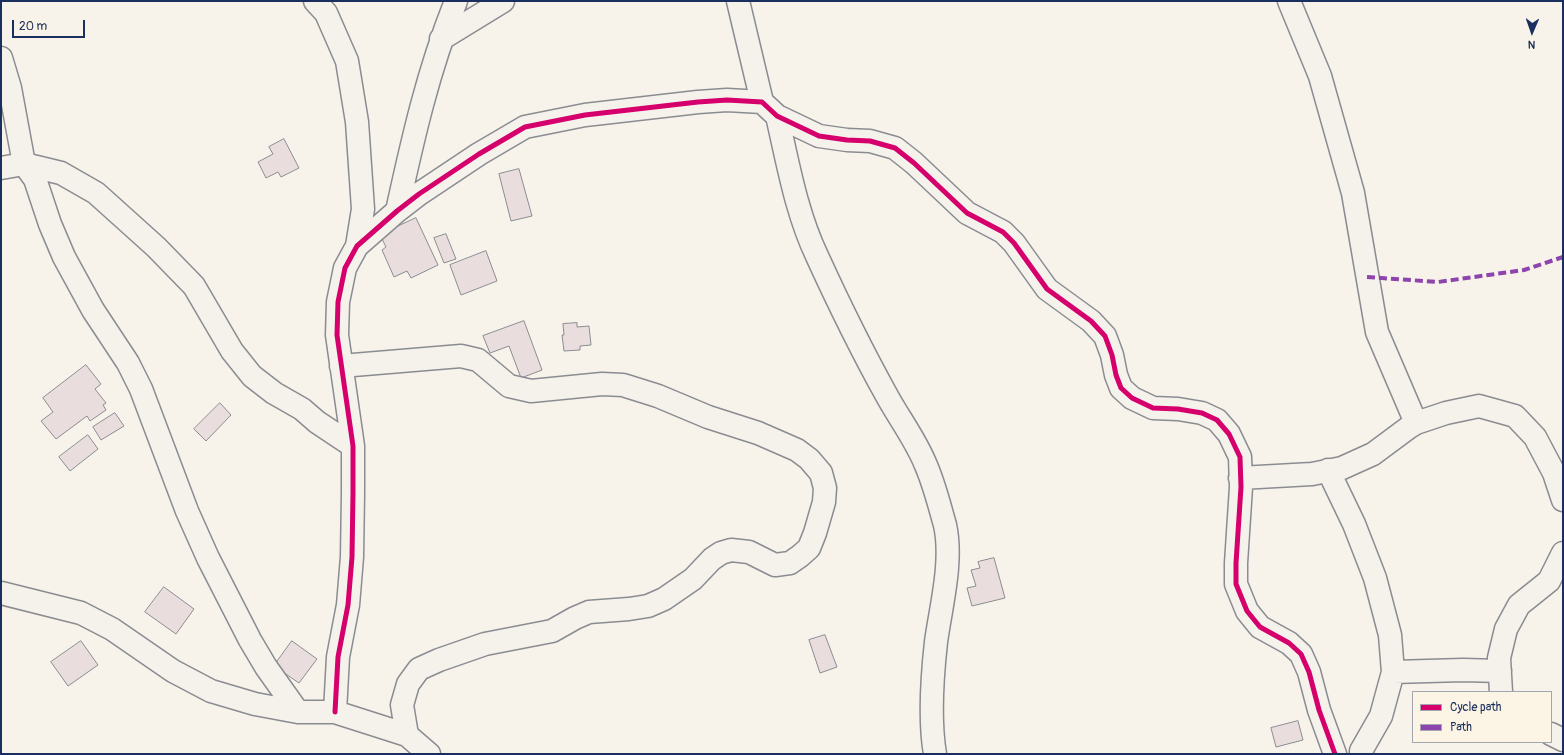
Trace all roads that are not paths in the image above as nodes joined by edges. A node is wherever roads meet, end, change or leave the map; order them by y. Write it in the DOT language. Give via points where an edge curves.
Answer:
graph roads {
  1 [pos="315,1"];
  2 [pos="456,1"];
  3 [pos="503,1"];
  4 [pos="738,1"];
  5 [pos="1289,1"];
  6 [pos="441,38"];
  7 [pos="1,58"];
  8 [pos="769,109"];
  9 [pos="24,164"];
  10 [pos="1,168"];
  11 [pos="397,211"];
  12 [pos="357,246"];
  13 [pos="341,366"];
  14 [pos="1416,423"];
  15 [pos="353,446"];
  16 [pos="1328,470"];
  17 [pos="1240,478"];
  18 [pos="1563,500"];
  19 [pos="1563,553"];
  20 [pos="1,593"];
  21 [pos="1500,671"];
  22 [pos="1393,672"];
  23 [pos="1501,691"];
  24 [pos="298,712"];
  25 [pos="335,712"];
  26 [pos="1552,734"];
  27 [pos="406,735"];
  28 [pos="1563,740"];
  29 [pos="429,754"];
  30 [pos="935,754"];
  31 [pos="1335,754"];
  32 [pos="1361,754"];
  1 -- 12 [label="street" via="326,13 347,60 357,122 363,209"];
  2 -- 6 [label="street"];
  3 -- 6 [label="street"];
  4 -- 8 [label="street"];
  5 -- 14 [label="street" via="1320,76 1353,193 1376,332"];
  6 -- 11 [label="street" via="415,128"];
  7 -- 9 [label="street" via="10,88"];
  8 -- 11 [label="street" via="727,100 698,102 585,115 525,127 473,158"];
  8 -- 17 [label="street" via="819,136 870,141 895,148 967,214 1003,232 1047,289 1091,321 1105,336 1121,388 1132,398 1153,408 1202,413 1217,420 1229,434 1240,457"];
  8 -- 30 [label="street" via="803,223 816,255 886,395 925,462 938,498 947,551 932,705"];
  9 -- 10 [label="street"];
  9 -- 15 [label="street" via="61,173 96,193 151,242 194,286 232,351 252,376"];
  9 -- 24 [label="street" via="35,179 50,224 75,280 128,362 142,389 187,511 208,558 250,640"];
  11 -- 12 [label="street"];
  12 -- 13 [label="street" via="344,268 338,302 337,335"];
  13 -- 15 [label="street"];
  13 -- 27 [label="street" via="461,356 478,360 509,386 531,391 602,384 623,385 758,433 797,450 810,459 821,473 825,488 824,502 809,548 790,563 775,565 749,552 731,550 712,559 693,579 664,599 648,606 589,612 552,631 485,644 419,669 408,684 402,705"];
  14 -- 16 [label="street" via="1374,454 1342,468"];
  14 -- 18 [label="street" via="1479,406 1515,416 1535,436 1554,472"];
  15 -- 25 [label="street" via="351,564 348,605 338,657"];
  16 -- 17 [label="street" via="1312,474"];
  16 -- 22 [label="street" via="1354,524 1375,578 1390,635"];
  17 -- 31 [label="street" via="1236,584 1247,611 1260,626 1289,643 1301,654"];
  19 -- 21 [label="street" via="1549,581 1519,605 1506,629 1499,658"];
  20 -- 24 [label="street" via="81,614 112,629 173,671 211,691 255,704"];
  21 -- 22 [label="street"];
  21 -- 23 [label="street"];
  22 -- 32 [label="street" via="1381,716"];
  24 -- 25 [label="street"];
  25 -- 27 [label="street"];
  26 -- 28 [label="street"];
  27 -- 29 [label="street"];
}
